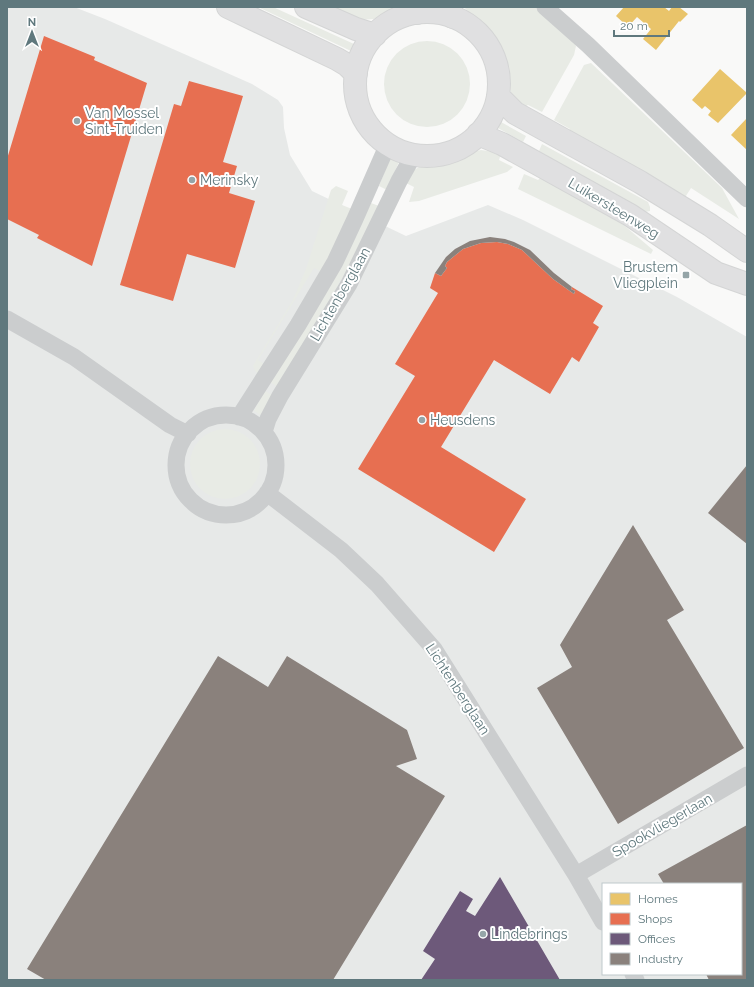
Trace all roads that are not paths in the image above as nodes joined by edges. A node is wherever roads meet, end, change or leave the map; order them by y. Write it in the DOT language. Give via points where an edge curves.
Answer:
graph roads {
  1 [pos="228,7"];
  2 [pos="306,7"];
  3 [pos="545,7"];
  4 [pos="418,10"];
  5 [pos="452,12"];
  6 [pos="374,35"];
  7 [pos="356,74"];
  8 [pos="498,96"];
  9 [pos="478,134"];
  10 [pos="388,144"];
  11 [pos="414,154"];
  12 [pos="747,199"];
  13 [pos="747,251"];
  14 [pos="747,284"];
  15 [pos="7,319"];
  16 [pos="240,417"];
  17 [pos="264,432"];
  18 [pos="188,434"];
  19 [pos="267,493"];
  20 [pos="747,775"];
  21 [pos="576,875"];
  22 [pos="602,920"];
  1 -- 7 [label="main road" via="337,59"];
  2 -- 6 [label="main road"];
  3 -- 12 [label="street" via="588,45"];
  4 -- 5 [label="main road"];
  4 -- 6 [label="main road" via="387,24"];
  5 -- 8 [label="main road" via="485,40 494,58 499,77"];
  6 -- 7 [label="main road" via="359,60"];
  7 -- 10 [label="main road" via="355,90 365,121 375,134"];
  8 -- 9 [label="main road" via="494,110"];
  8 -- 13 [label="main road" via="515,113 640,182"];
  9 -- 11 [label="main road" via="464,145 448,152"];
  9 -- 14 [label="main road, Luikersteenweg" via="502,144 630,215 716,272"];
  10 -- 11 [label="main road"];
  10 -- 16 [label="street, Lichtenberglaan" via="335,262"];
  11 -- 17 [label="street, Lichtenberglaan" via="349,284 280,396"];
  15 -- 18 [label="street" via="74,357 170,425"];
  16 -- 17 [label="street" via="259,426"];
  16 -- 18 [label="street" via="220,416 209,419"];
  17 -- 19 [label="street" via="276,460 273,483"];
  18 -- 19 [label="street" via="177,455 176,468 185,494 197,506 211,513 226,515 242,512 256,505"];
  19 -- 21 [label="street, Lichtenberglaan" via="341,550 377,584 434,649"];
  20 -- 21 [label="street, Spookvliegerlaan"];
  21 -- 22 [label="street, Lichtenberglaan"];
}
